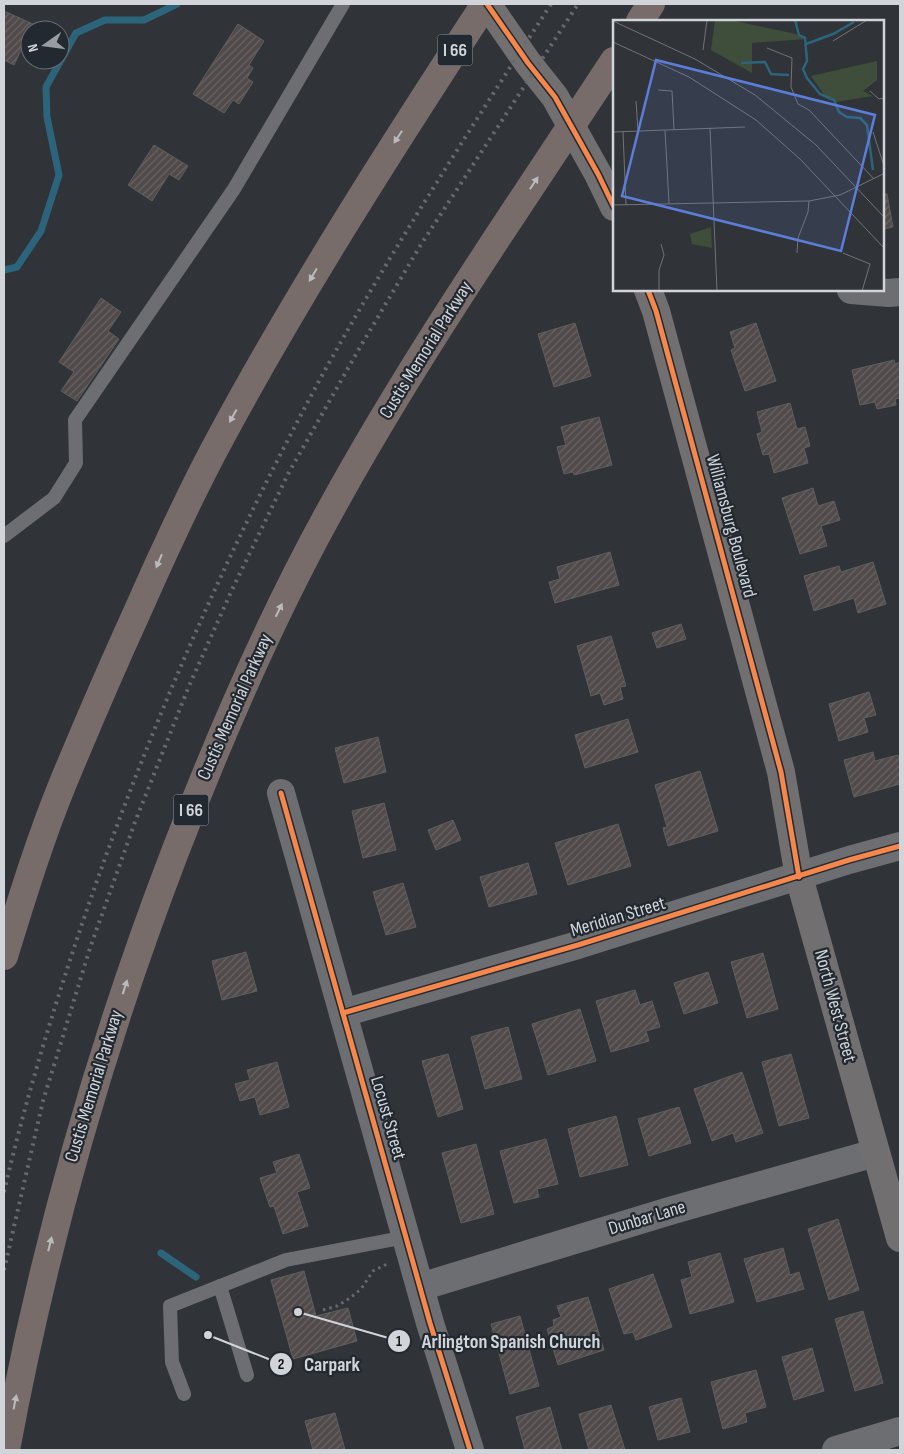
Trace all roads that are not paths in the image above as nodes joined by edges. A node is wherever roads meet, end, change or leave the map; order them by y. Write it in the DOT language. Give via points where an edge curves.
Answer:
graph roads {
  1 [pos="343,4"];
  2 [pos="486,4"];
  3 [pos="651,4"];
  4 [pos="641,20"];
  5 [pos="613,63"];
  6 [pos="613,205"];
  7 [pos="648,291"];
  8 [pos="864,291"];
  9 [pos="900,292"];
  10 [pos="4,536"];
  11 [pos="781,772"];
  12 [pos="281,793"];
  13 [pos="900,846"];
  14 [pos="799,876"];
  15 [pos="4,956"];
  16 [pos="343,1013"];
  17 [pos="875,1153"];
  18 [pos="406,1237"];
  19 [pos="900,1238"];
  20 [pos="220,1286"];
  21 [pos="420,1287"];
  22 [pos="247,1375"];
  23 [pos="184,1394"];
  24 [pos="900,1431"];
  25 [pos="6,1450"];
  26 [pos="470,1450"];
  27 [pos="836,1450"];
  1 -- 10 [label="lane" via="234,189 75,420 76,463 54,498"];
  2 -- 6 [label="main road" via="555,97"];
  2 -- 15 [label="highway, I 66, one-way" via="379,167 283,325 221,437 164,550 62,784"];
  3 -- 4 [label="highway"];
  25 -- 5 [label="highway, Custis Memorial Parkway / I 66, one-way" via="41,1280 73,1154 129,974 220,738 329,512 393,401"];
  7 -- 11 [label="main road, Williamsburg Boulevard"];
  8 -- 9 [label="street"];
  11 -- 14 [label="main road, North West Street"];
  12 -- 16 [label="street, Locust Street"];
  13 -- 14 [label="street, Meridian Street"];
  14 -- 16 [label="street, Meridian Street"];
  14 -- 17 [label="main road, North West Street"];
  16 -- 18 [label="street, Locust Street"];
  17 -- 19 [label="main road, North West Street"];
  17 -- 21 [label="street, Dunbar Lane"];
  18 -- 20 [label="lane" via="286,1260"];
  18 -- 21 [label="street, Locust Street"];
  20 -- 22 [label="lane"];
  20 -- 23 [label="lane" via="170,1306 172,1362"];
  21 -- 26 [label="street, Locust Street"];
  24 -- 27 [label="street"];
}
